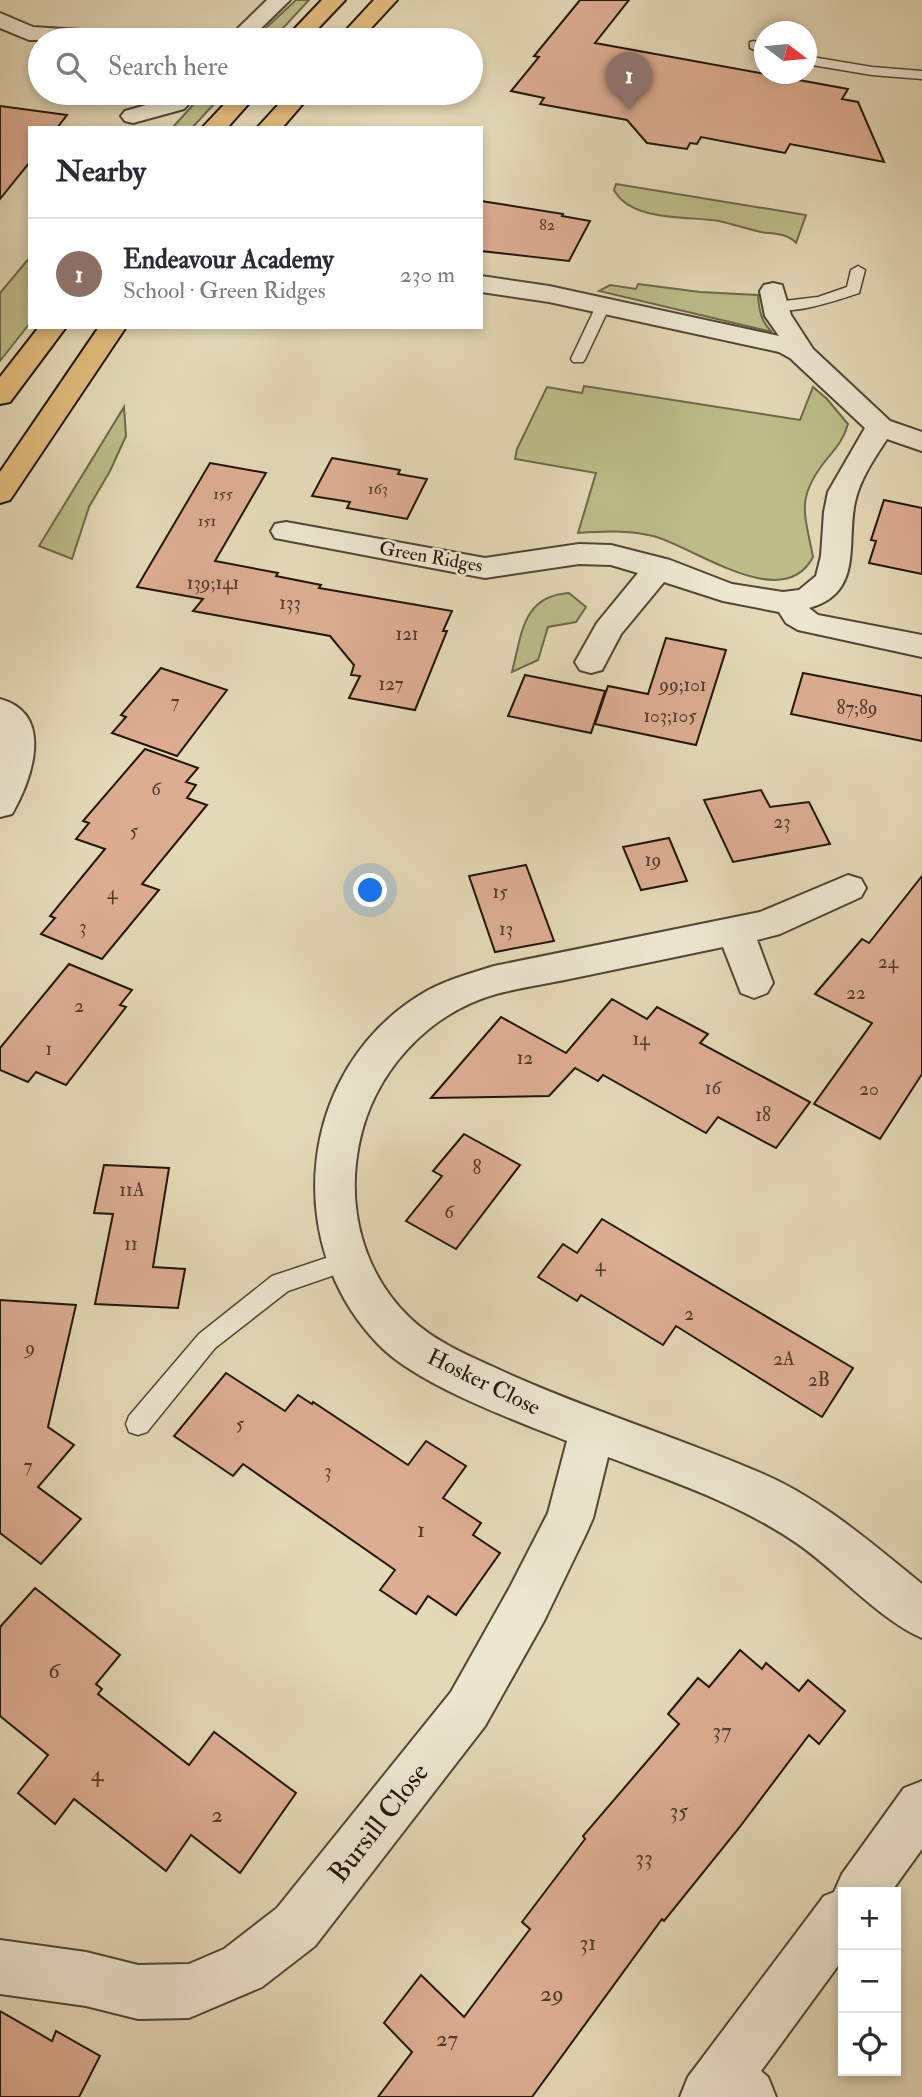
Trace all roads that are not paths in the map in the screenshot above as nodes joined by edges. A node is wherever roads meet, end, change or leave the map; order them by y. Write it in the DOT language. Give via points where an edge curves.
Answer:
graph roads {
  1 [pos="279,0"];
  2 [pos="334,0"];
  3 [pos="386,0"];
  4 [pos="0,20"];
  5 [pos="250,28"];
  6 [pos="307,28"];
  7 [pos="359,28"];
  8 [pos="28,33"];
  9 [pos="817,62"];
  10 [pos="922,75"];
  11 [pos="172,105"];
  12 [pos="236,105"];
  13 [pos="290,105"];
  14 [pos="133,116"];
  15 [pos="216,126"];
  16 [pos="272,126"];
  17 [pos="518,261"];
  18 [pos="859,270"];
  19 [pos="493,285"];
  20 [pos="775,299"];
  21 [pos="603,306"];
  22 [pos="51,329"];
  23 [pos="112,329"];
  24 [pos="800,352"];
  25 [pos="578,359"];
  26 [pos="0,396"];
  27 [pos="880,427"];
  28 [pos="922,442"];
  29 [pos="0,494"];
  30 [pos="286,531"];
  31 [pos="659,567"];
  32 [pos="791,604"];
  33 [pos="922,646"];
  34 [pos="591,662"];
  35 [pos="0,710"];
  36 [pos="0,805"];
  37 [pos="848,888"];
  38 [pos="736,931"];
  39 [pos="754,983"];
  40 [pos="347,1261"];
  41 [pos="138,1424"];
  42 [pos="592,1432"];
  43 [pos="922,1614"];
  44 [pos="922,1806"];
  45 [pos="864,1887"];
  46 [pos="838,1923"];
  47 [pos="0,1968"];
  48 [pos="727,2090"];
  1 -- 5 [label="street"];
  2 -- 6 [label="highway"];
  3 -- 7 [label="highway"];
  4 -- 8 [label="street"];
  9 -- 10 [label="lane"];
  11 -- 14 [label="street"];
  12 -- 15 [label="highway"];
  13 -- 16 [label="highway"];
  17 -- 19 [label="street"];
  18 -- 20 [label="lane" via="854,290 820,301"];
  19 -- 21 [label="street"];
  20 -- 24 [label="street" via="778,316"];
  21 -- 24 [label="street" via="748,335"];
  21 -- 25 [label="lane"];
  22 -- 26 [label="highway"];
  23 -- 29 [label="highway"];
  24 -- 27 [label="street"];
  27 -- 28 [label="street"];
  27 -- 32 [label="street" via="841,500 834,569 827,585"];
  30 -- 31 [label="street, Green Ridges" via="485,568 572,553"];
  31 -- 32 [label="street, Green Ridges" via="741,597"];
  31 -- 34 [label="street" via="608,630"];
  32 -- 33 [label="street" via="797,616 809,623"];
  35 -- 36 [label="street" via="15,729 18,748 16,766"];
  37 -- 38 [label="street, Hosker Close" via="767,924"];
  38 -- 39 [label="street"];
  38 -- 40 [label="street, Hosker Close" via="494,980 427,1009 377,1060 344,1121 334,1156 332,1194"];
  40 -- 41 [label="lane" via="280,1283 207,1341"];
  40 -- 42 [label="street, Hosker Close" via="364,1294 396,1332 436,1362"];
  42 -- 43 [label="street, Hosker Close" via="747,1490 802,1518"];
  42 -- 47 [label="street, Bursill Close" via="570,1518 468,1709 296,1927 243,1968 189,1991 138,1992 86,1979"];
  44 -- 45 [label="street"];
  46 -- 48 [label="street"];
}
